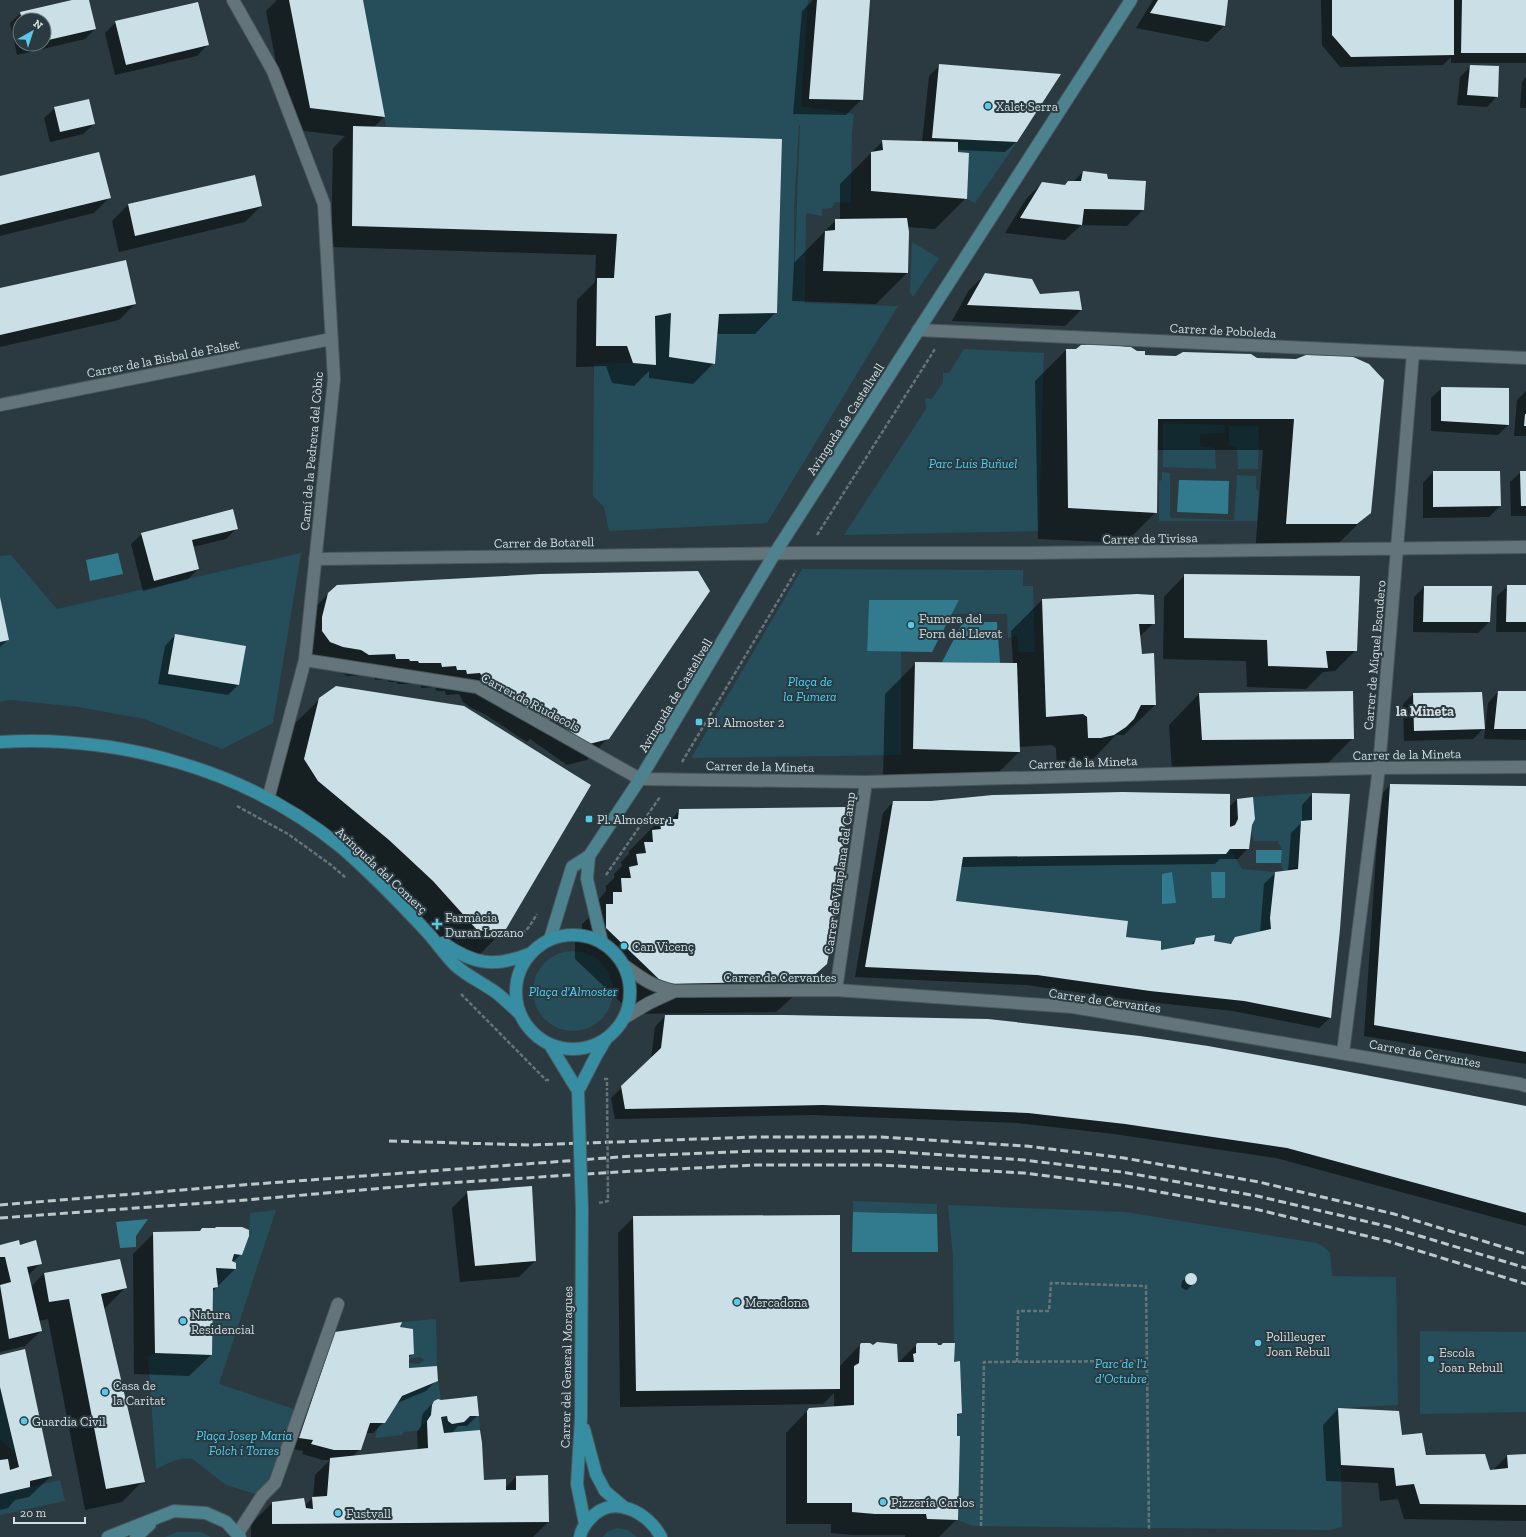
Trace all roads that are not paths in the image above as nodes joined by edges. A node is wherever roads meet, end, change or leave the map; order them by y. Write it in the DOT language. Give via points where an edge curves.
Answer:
graph roads {
  1 [pos="233,0"];
  2 [pos="1131,0"];
  3 [pos="918,330"];
  4 [pos="331,338"];
  5 [pos="1413,353"];
  6 [pos="1526,358"];
  7 [pos="0,405"];
  8 [pos="1397,548"];
  9 [pos="1526,548"];
  10 [pos="775,553"];
  11 [pos="314,559"];
  12 [pos="305,660"];
  13 [pos="0,742"];
  14 [pos="1526,767"];
  15 [pos="1379,768"];
  16 [pos="640,778"];
  17 [pos="866,782"];
  18 [pos="268,799"];
  19 [pos="589,856"];
  20 [pos="427,932"];
  21 [pos="550,939"];
  22 [pos="602,943"];
  23 [pos="529,954"];
  24 [pos="625,966"];
  25 [pos="836,990"];
  26 [pos="675,991"];
  27 [pos="521,1015"];
  28 [pos="624,1018"];
  29 [pos="607,1038"];
  30 [pos="550,1045"];
  31 [pos="1343,1053"];
  32 [pos="1526,1086"];
  33 [pos="578,1091"];
  34 [pos="338,1304"];
  35 [pos="581,1418"];
  36 [pos="625,1508"];
  37 [pos="153,1520"];
  38 [pos="585,1524"];
  39 [pos="239,1535"];
  40 [pos="108,1537"];
  41 [pos="136,1537"];
  42 [pos="580,1537"];
  43 [pos="661,1537"];
  1 -- 4 [label="street, Camí de la Pedrera del Còbic" via="273,71 324,204"];
  2 -- 3 [label="street, Avinguda de Castellvell"];
  3 -- 5 [label="street, Carrer de Poboleda"];
  3 -- 10 [label="street, Avinguda de Castellvell"];
  4 -- 7 [label="street, Carrer de la Bisbal de Falset"];
  4 -- 11 [label="street, Camí de la Pedrera del Còbic" via="334,379"];
  5 -- 6 [label="street, Carrer de Poboleda"];
  5 -- 8 [label="street, Carrer de Miquel Escudero"];
  8 -- 9 [label="street, Carrer de Tivissa"];
  8 -- 10 [label="street, Carrer de Tivissa" via="1028,553"];
  8 -- 15 [label="street, Carrer de Miquel Escudero"];
  10 -- 11 [label="street, Carrer de Botarell"];
  10 -- 16 [label="street, Avinguda de Castellvell"];
  11 -- 12 [label="street, Camí de la Pedrera del Còbic"];
  12 -- 16 [label="street, Carrer de Riudecols" via="477,687"];
  12 -- 18 [label="street, Camí de la Pedrera del Còbic"];
  13 -- 18 [label="main road, Avinguda del Comerç" via="83,743 140,752 215,775"];
  14 -- 15 [label="street, Carrer de la Mineta"];
  15 -- 17 [label="street, Carrer de la Mineta"];
  15 -- 31 [label="street, Carrer de Miquel Escudero"];
  16 -- 17 [label="street, Carrer de la Mineta"];
  16 -- 19 [label="street, Avinguda de Castellvell"];
  17 -- 25 [label="street, Carrer de Vilaplana del Camp"];
  18 -- 20 [label="main road, Avinguda del Comerç" via="320,831 342,848"];
  19 -- 21 [label="street, Avinguda de Castellvell" via="572,868"];
  19 -- 22 [label="street, Avinguda de Castellvell" via="586,879"];
  20 -- 23 [label="main road, Avinguda del Comerç" via="460,955 482,962 504,962"];
  20 -- 27 [label="main road, Avinguda del Comerç" via="455,964 498,994"];
  21 -- 22 [label="main road" via="565,934 579,934"];
  21 -- 23 [label="main road"];
  22 -- 24 [label="main road" via="616,953"];
  23 -- 27 [label="main road" via="518,978 516,995"];
  24 -- 26 [label="street, Carrer de Cervantes" via="645,981"];
  24 -- 28 [label="main road" via="630,996"];
  25 -- 26 [label="street, Carrer de Cervantes"];
  25 -- 31 [label="street, Carrer de Cervantes" via="1074,1007"];
  26 -- 28 [label="street, Carrer de Cervantes"];
  27 -- 30 [label="main road" via="531,1030"];
  28 -- 29 [label="main road"];
  29 -- 30 [label="main road" via="592,1046 578,1048 564,1049"];
  29 -- 33 [label="main road"];
  30 -- 33 [label="main road"];
  31 -- 32 [label="street, Carrer de Cervantes"];
  33 -- 35 [label="main road, Carrer del General Moragues, bridge" via="582,1209"];
  34 -- 39 [label="street" via="275,1483 262,1496"];
  35 -- 36 [label="main road" via="596,1474 605,1490"];
  35 -- 38 [label="main road, Carrer del General Moragues" via="577,1484"];
  36 -- 38 [label="main road" via="615,1506 603,1510 593,1515"];
  36 -- 43 [label="main road" via="649,1520"];
  37 -- 39 [label="street" via="174,1511 206,1512 226,1522"];
  37 -- 40 [label="street"];
  37 -- 41 [label="street"];
  38 -- 42 [label="main road"];
}
